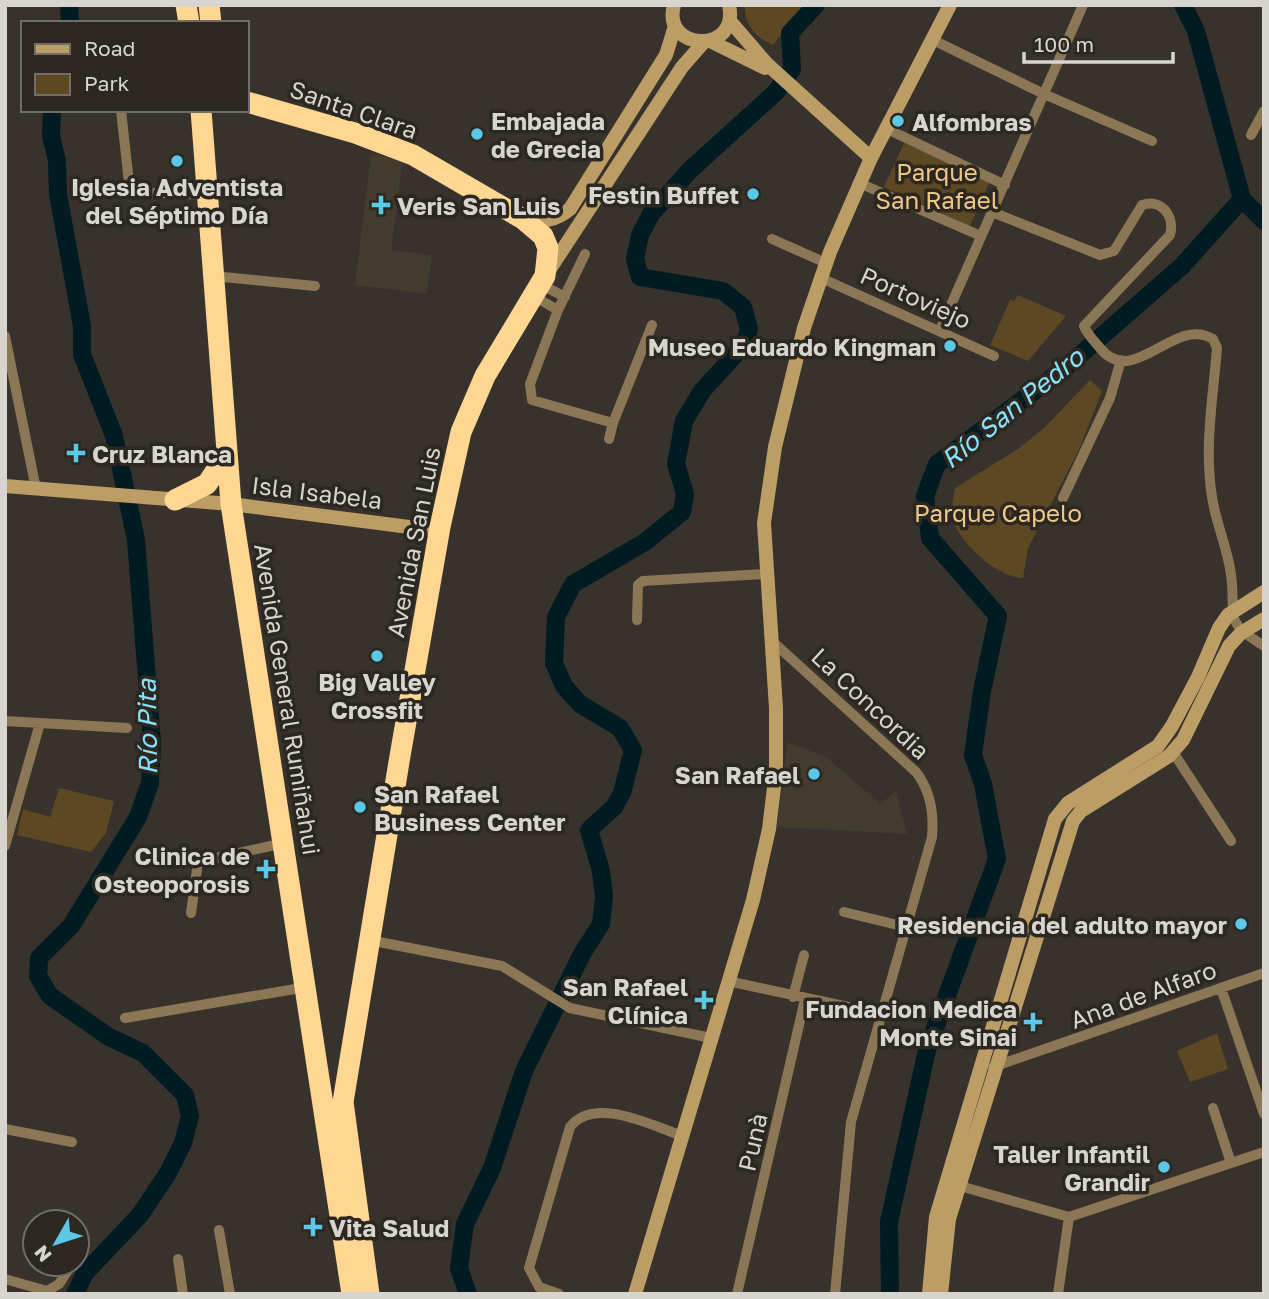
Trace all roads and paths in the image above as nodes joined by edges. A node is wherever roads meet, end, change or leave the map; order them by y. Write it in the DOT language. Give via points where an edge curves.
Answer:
graph roads {
  1 [pos="950,5"];
  2 [pos="1083,5"];
  3 [pos="730,11"];
  4 [pos="671,12"];
  5 [pos="931,38"];
  6 [pos="707,42"];
  7 [pos="778,74"];
  8 [pos="1044,94"];
  9 [pos="249,101"];
  10 [pos="1264,111"];
  11 [pos="121,112"];
  12 [pos="202,120"];
  13 [pos="885,128"];
  14 [pos="1251,135"];
  15 [pos="1152,141"];
  16 [pos="871,158"];
  17 [pos="859,183"];
  18 [pos="1005,185"];
  19 [pos="208,195"];
  20 [pos="992,212"];
  21 [pos="523,219"];
  22 [pos="981,236"];
  23 [pos="772,239"];
  24 [pos="585,254"];
  25 [pos="826,263"];
  26 [pos="214,276"];
  27 [pos="821,278"];
  28 [pos="540,285"];
  29 [pos="315,286"];
  30 [pos="565,297"];
  31 [pos="558,310"];
  32 [pos="652,325"];
  33 [pos="940,330"];
  34 [pos="5,336"];
  35 [pos="994,356"];
  36 [pos="1121,360"];
  37 [pos="613,423"];
  38 [pos="609,439"];
  39 [pos="227,454"];
  40 [pos="5,486"];
  41 [pos="36,489"];
  42 [pos="1063,498"];
  43 [pos="168,500"];
  44 [pos="231,504"];
  45 [pos="440,531"];
  46 [pos="766,574"];
  47 [pos="1264,592"];
  48 [pos="1231,614"];
  49 [pos="1264,619"];
  50 [pos="637,620"];
  51 [pos="1241,632"];
  52 [pos="773,642"];
  53 [pos="1264,646"];
  54 [pos="5,721"];
  55 [pos="40,723"];
  56 [pos="127,729"];
  57 [pos="1173,752"];
  58 [pos="1060,812"];
  59 [pos="1073,821"];
  60 [pos="1231,841"];
  61 [pos="284,843"];
  62 [pos="5,846"];
  63 [pos="844,912"];
  64 [pos="191,913"];
  65 [pos="906,927"];
  66 [pos="369,940"];
  67 [pos="804,955"];
  68 [pos="1264,973"];
  69 [pos="728,981"];
  70 [pos="307,987"];
  71 [pos="1221,988"];
  72 [pos="793,997"];
  73 [pos="805,999"];
  74 [pos="881,1014"];
  75 [pos="125,1018"];
  76 [pos="710,1038"];
  77 [pos="989,1065"];
  78 [pos="1213,1108"];
  79 [pos="1264,1114"];
  80 [pos="5,1129"];
  81 [pos="683,1136"];
  82 [pos="72,1142"];
  83 [pos="1264,1152"];
  84 [pos="1231,1163"];
  85 [pos="953,1184"];
  86 [pos="1069,1217"];
  87 [pos="219,1230"];
  88 [pos="178,1259"];
  89 [pos="63,1278"];
  90 [pos="5,1279"];
  91 [pos="183,1294"];
  92 [pos="230,1294"];
  93 [pos="352,1294"];
  94 [pos="369,1294"];
  95 [pos="559,1294"];
  96 [pos="635,1294"];
  97 [pos="737,1294"];
  98 [pos="835,1294"];
  99 [pos="929,1294"];
  100 [pos="941,1294"];
  101 [pos="1058,1294"];
  1 -- 5 [label="street"];
  2 -- 8 [label="street"];
  3 -- 6 [label="street, Avenida San Luis" via="719,37"];
  3 -- 7 [label="street"];
  4 -- 6 [label="street" via="682,35"];
  4 -- 21 [label="street" via="666,55 570,209 545,222"];
  5 -- 8 [label="street"];
  5 -- 13 [label="street"];
  6 -- 7 [label="street"];
  6 -- 28 [label="street, Avenida San Luis" via="682,67"];
  7 -- 16 [label="street"];
  8 -- 15 [label="street"];
  8 -- 18 [label="street"];
  9 -- 21 [label="highway, Santa Clara" via="396,148"];
  10 -- 14 [label="street"];
  11 -- 19 [label="street" via="131,192"];
  12 -- 19 [label="highway, Avenida General Rumiñahui"];
  13 -- 16 [label="street"];
  13 -- 18 [label="street"];
  16 -- 17 [label="street"];
  17 -- 22 [label="street"];
  17 -- 25 [label="street"];
  18 -- 20 [label="street"];
  19 -- 26 [label="highway, Avenida General Rumiñahui"];
  20 -- 22 [label="street"];
  20 -- 36 [label="street" via="1100,255 1114,251 1142,205 1165,208 1170,235 1086,321 1085,330 1104,353"];
  21 -- 28 [label="highway, Santa Clara" via="543,236 548,248"];
  22 -- 33 [label="street"];
  23 -- 25 [label="street"];
  24 -- 30 [label="street"];
  25 -- 27 [label="street"];
  26 -- 29 [label="street"];
  26 -- 39 [label="highway, Avenida General Rumiñahui"];
  27 -- 33 [label="street, Portoviejo"];
  27 -- 46 [label="street" via="775,447 764,523"];
  28 -- 30 [label="street"];
  28 -- 31 [label="street"];
  28 -- 45 [label="highway, Avenida San Luis" via="470,406"];
  30 -- 31 [label="street"];
  31 -- 37 [label="street" via="529,396 538,405"];
  32 -- 37 [label="street"];
  33 -- 35 [label="street, Portoviejo"];
  34 -- 41 [label="street"];
  36 -- 42 [label="street" via="1110,398"];
  36 -- 48 [label="street" via="1144,357 1180,335 1194,332 1213,339 1217,348 1208,457 1212,499 1232,576"];
  37 -- 38 [label="street"];
  39 -- 43 [label="highway" via="207,484"];
  39 -- 44 [label="highway, Avenida General Rumiñahui"];
  40 -- 41 [label="street, Isla Isabela"];
  41 -- 43 [label="street, Isla Isabela"];
  43 -- 44 [label="street, Isla Isabela"];
  44 -- 45 [label="street, Isla Isabela"];
  44 -- 61 [label="highway, Avenida General Rumiñahui"];
  45 -- 66 [label="highway, Avenida San Luis"];
  46 -- 50 [label="street" via="643,580 638,585"];
  46 -- 52 [label="street"];
  47 -- 48 [label="street"];
  48 -- 51 [label="street"];
  48 -- 58 [label="street" via="1219,628 1164,739"];
  49 -- 51 [label="street"];
  51 -- 53 [label="street"];
  51 -- 57 [label="street" via="1229,646"];
  52 -- 65 [label="street, La Concordia" via="833,692 926,786 932,837"];
  52 -- 69 [label="street" via="773,807 765,855"];
  54 -- 55 [label="street"];
  55 -- 56 [label="street"];
  55 -- 62 [label="street"];
  57 -- 59 [label="street" via="1081,811"];
  57 -- 60 [label="street"];
  58 -- 59 [label="street"];
  58 -- 77 [label="street"];
  59 -- 77 [label="street"];
  61 -- 64 [label="street" via="198,862"];
  61 -- 70 [label="highway, Avenida General Rumiñahui"];
  63 -- 65 [label="street"];
  65 -- 74 [label="street, La Concordia"];
  66 -- 76 [label="street" via="502,966 570,1008"];
  66 -- 94 [label="highway, Avenida San Luis" via="343,1116"];
  67 -- 72 [label="street"];
  68 -- 71 [label="street, Ana de Alfaro"];
  69 -- 72 [label="street"];
  69 -- 76 [label="street"];
  70 -- 75 [label="street"];
  70 -- 93 [label="highway, Avenida General Rumiñahui"];
  71 -- 77 [label="street, Ana de Alfaro"];
  71 -- 79 [label="street"];
  72 -- 73 [label="street"];
  73 -- 74 [label="street"];
  73 -- 97 [label="street, Punà"];
  74 -- 98 [label="street, La Concordia" via="848,1141"];
  76 -- 81 [label="street"];
  77 -- 85 [label="street"];
  78 -- 84 [label="street"];
  80 -- 82 [label="street"];
  81 -- 95 [label="street" via="598,1112 575,1120 529,1268 539,1286"];
  81 -- 96 [label="street"];
  83 -- 84 [label="street"];
  84 -- 86 [label="street"];
  85 -- 86 [label="street"];
  85 -- 99 [label="street" via="936,1217"];
  85 -- 100 [label="street"];
  86 -- 101 [label="street"];
  87 -- 92 [label="street"];
  88 -- 91 [label="street"];
  89 -- 90 [label="street" via="47,1291"];
}
